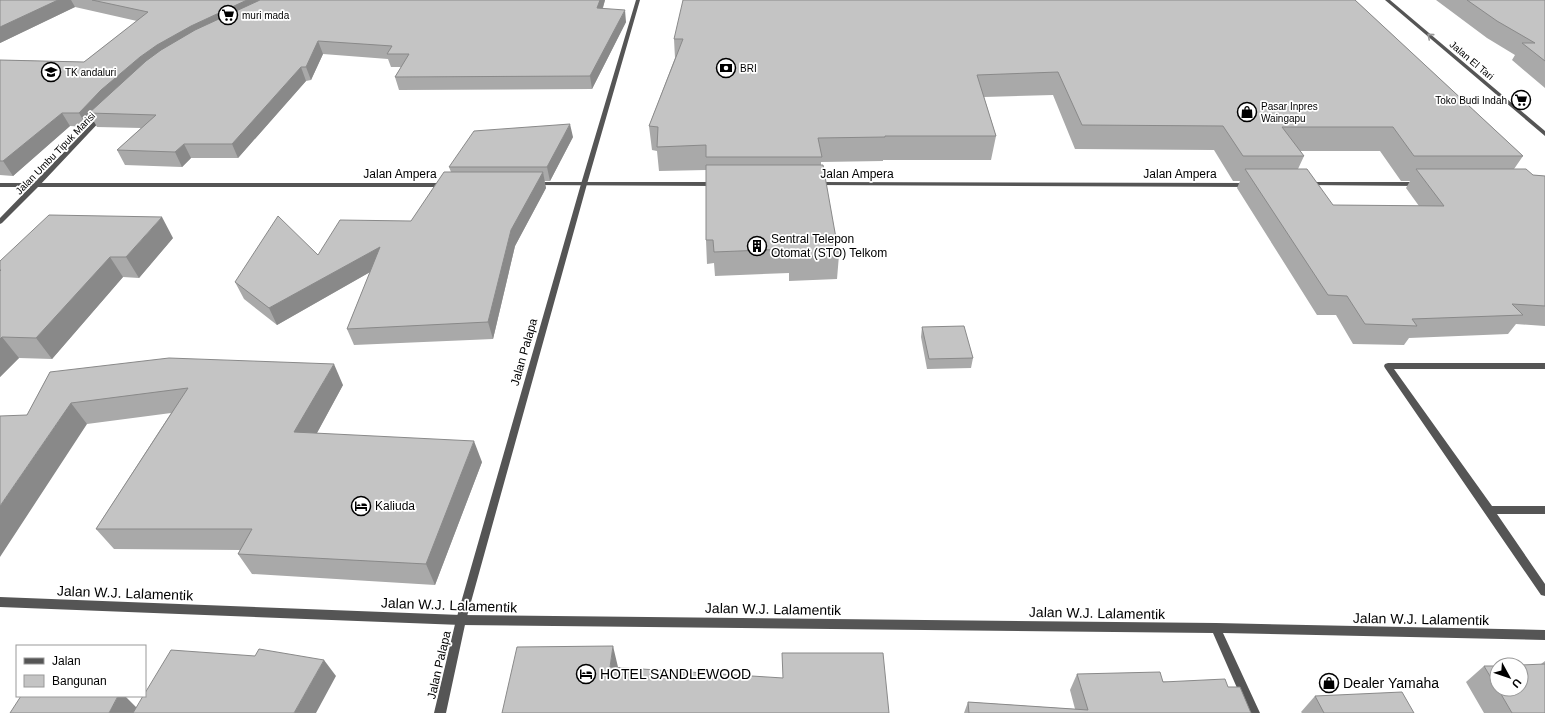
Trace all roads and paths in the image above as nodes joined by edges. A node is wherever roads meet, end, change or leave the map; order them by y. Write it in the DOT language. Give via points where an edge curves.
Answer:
graph roads {
  1 [pos="638,0"];
  2 [pos="1387,0"];
  3 [pos="107,111"];
  4 [pos="1545,134"];
  5 [pos="528,184"];
  6 [pos="584,184"];
  7 [pos="726,184"];
  8 [pos="813,184"];
  9 [pos="1258,184"];
  10 [pos="1298,184"];
  11 [pos="1425,184"];
  12 [pos="0,185"];
  13 [pos="37,185"];
  14 [pos="448,185"];
  15 [pos="0,222"];
  16 [pos="1545,366"];
  17 [pos="1489,510"];
  18 [pos="1545,510"];
  19 [pos="1545,592"];
  20 [pos="0,602"];
  21 [pos="462,620"];
  22 [pos="1216,628"];
  23 [pos="1545,635"];
  24 [pos="440,713"];
  25 [pos="1254,713"];
  1 -- 6 [label="street, Jalan Palapa"];
  4 -- 2 [label="street, Jalan El Tari, one-way"];
  3 -- 13 [label="street, Jalan Umbu Tipuk Marisi"];
  5 -- 6 [label="street"];
  6 -- 7 [label="street"];
  6 -- 21 [label="street, Jalan Palapa"];
  8 -- 9 [label="street, Jalan Ampera"];
  10 -- 11 [label="street"];
  12 -- 13 [label="street, Jalan Ampera"];
  13 -- 14 [label="street, Jalan Ampera"];
  13 -- 15 [label="street, Jalan Umbu Tipuk Marisi"];
  16 -- 17 [label="street" via="1388,366"];
  17 -- 18 [label="street"];
  17 -- 19 [label="street"];
  20 -- 21 [label="street, Jalan W.J. Lalamentik"];
  21 -- 22 [label="street, Jalan W.J. Lalamentik"];
  21 -- 24 [label="street, Jalan Palapa"];
  22 -- 23 [label="street, Jalan W.J. Lalamentik"];
  22 -- 25 [label="street"];
}
